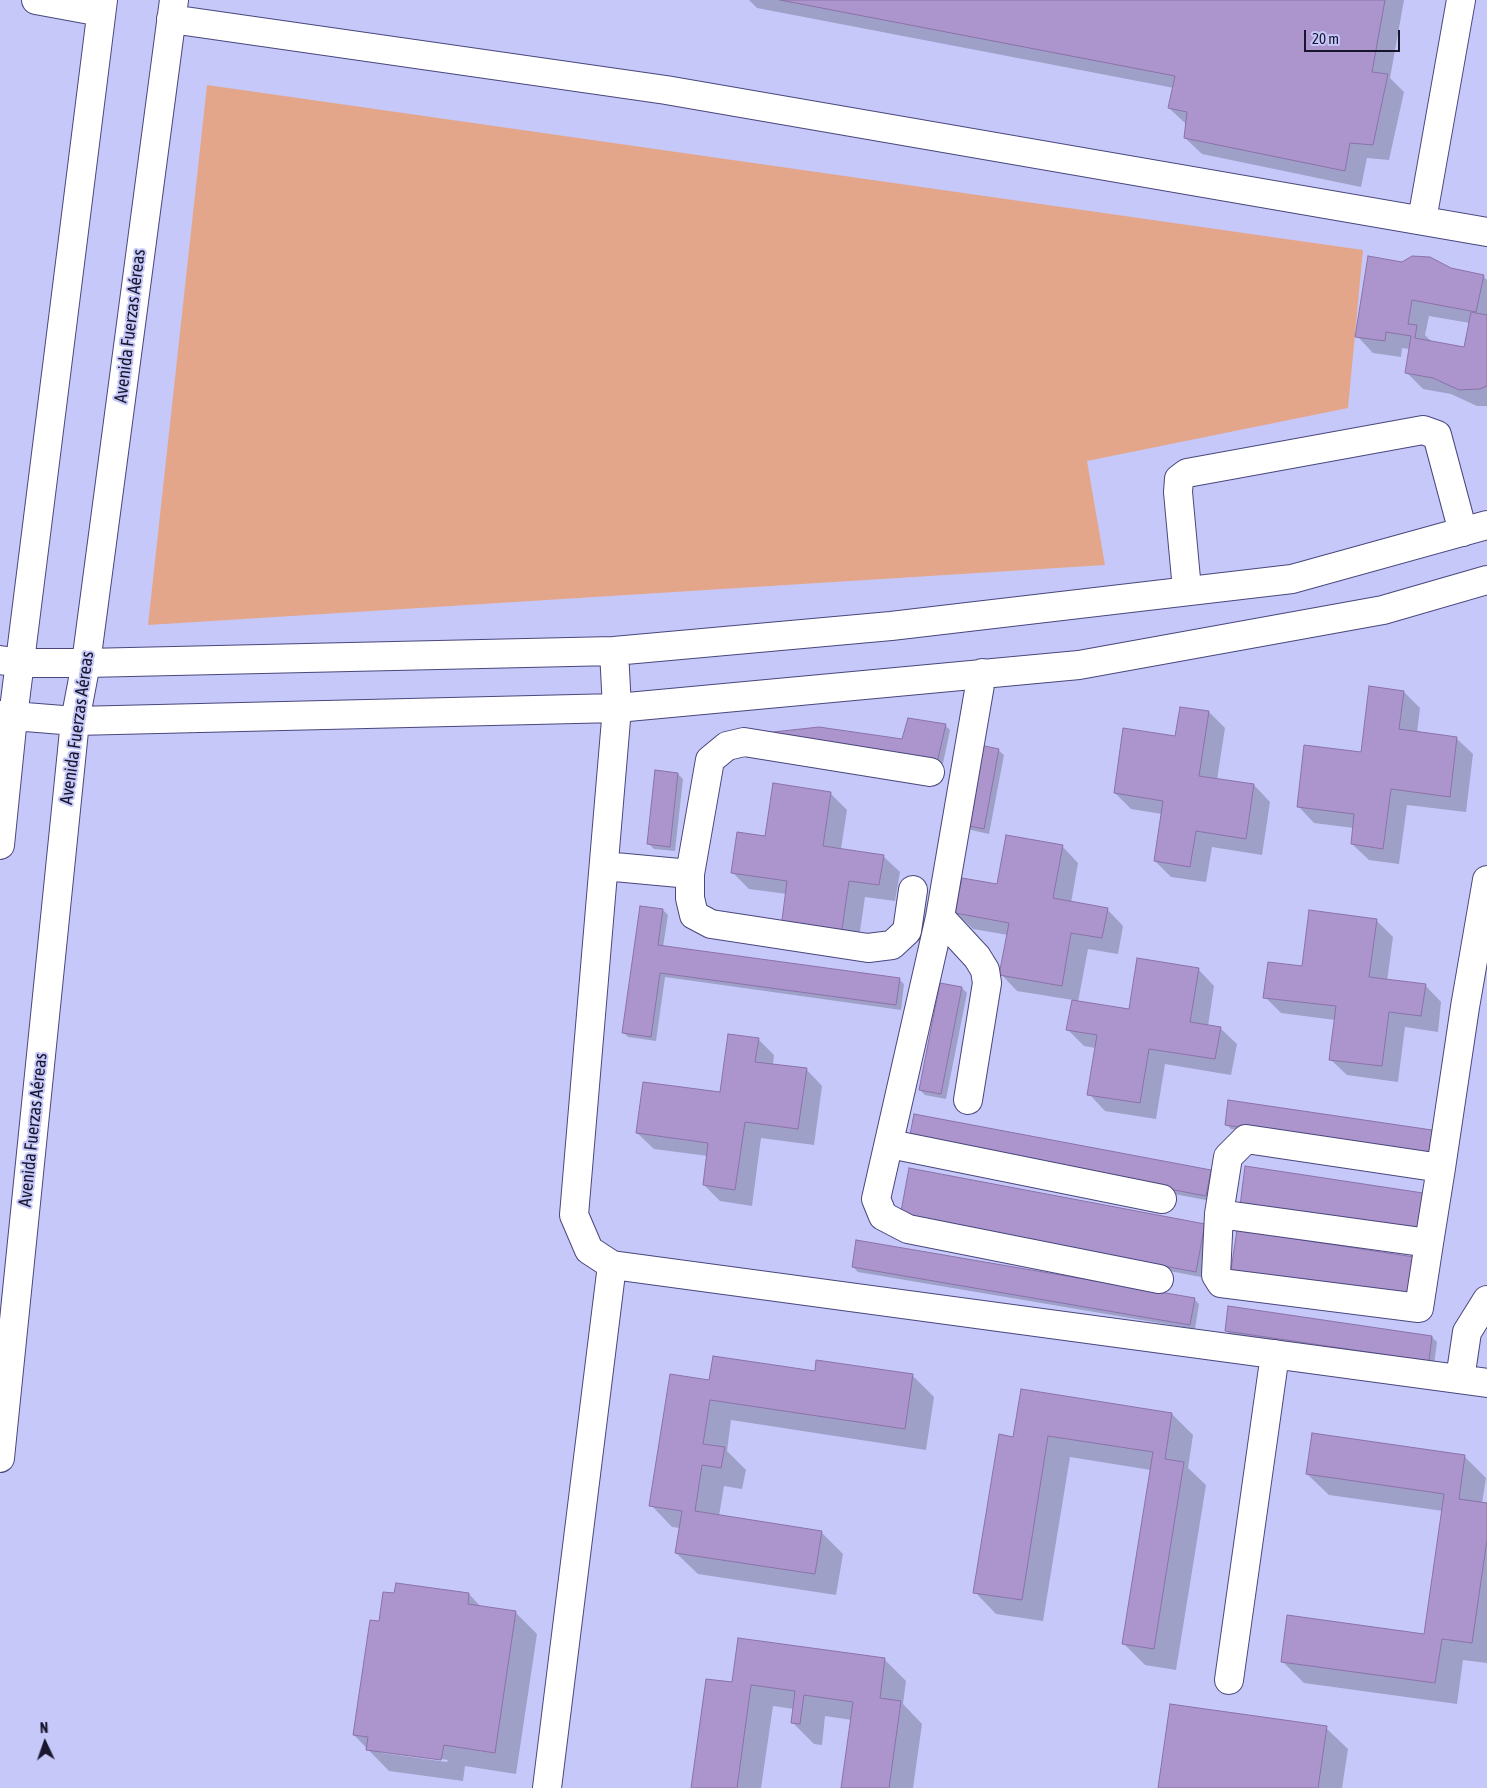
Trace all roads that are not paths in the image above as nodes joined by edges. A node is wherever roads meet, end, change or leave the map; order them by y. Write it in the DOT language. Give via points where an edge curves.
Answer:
graph roads {
  1 [pos="36,0"];
  2 [pos="1461,0"];
  3 [pos="102,6"];
  4 [pos="172,9"];
  5 [pos="1422,220"];
  6 [pos="1487,232"];
  7 [pos="1475,528"];
  8 [pos="1487,580"];
  9 [pos="1187,590"];
  10 [pos="614,650"];
  11 [pos="10,661"];
  12 [pos="86,663"];
  13 [pos="982,673"];
  14 [pos="617,708"];
  15 [pos="7,716"];
  16 [pos="75,721"];
  17 [pos="930,772"];
  18 [pos="0,845"];
  19 [pos="604,866"];
  20 [pos="690,874"];
  21 [pos="1487,880"];
  22 [pos="913,890"];
  23 [pos="940,917"];
  24 [pos="968,1100"];
  25 [pos="890,1144"];
  26 [pos="1440,1168"];
  27 [pos="1162,1199"];
  28 [pos="1219,1214"];
  29 [pos="1429,1243"];
  30 [pos="612,1265"];
  31 [pos="1159,1279"];
  32 [pos="1487,1300"];
  33 [pos="1275,1354"];
  34 [pos="1460,1379"];
  35 [pos="1487,1382"];
  36 [pos="0,1458"];
  37 [pos="1229,1680"];
  38 [pos="547,1788"];
  1 -- 3 [label="street"];
  2 -- 5 [label="street"];
  3 -- 11 [label="street"];
  4 -- 5 [label="street"];
  4 -- 12 [label="street, Avenida Fuerzas Aéreas"];
  5 -- 6 [label="street"];
  7 -- 9 [label="street" via="1292,579"];
  7 -- 9 [label="street" via="1437,434 1424,430 1188,473 1179,479 1178,492"];
  8 -- 13 [label="street" via="1383,610 1079,664"];
  9 -- 10 [label="street" via="891,626"];
  10 -- 12 [label="street"];
  10 -- 14 [label="street"];
  11 -- 12 [label="street"];
  11 -- 15 [label="street"];
  12 -- 16 [label="street, Avenida Fuerzas Aéreas"];
  13 -- 14 [label="street"];
  13 -- 23 [label="street"];
  14 -- 16 [label="street"];
  14 -- 19 [label="street"];
  15 -- 16 [label="street"];
  15 -- 18 [label="street"];
  16 -- 36 [label="street, Avenida Fuerzas Aéreas"];
  17 -- 20 [label="street" via="744,742 728,746 710,760"];
  19 -- 20 [label="street"];
  19 -- 30 [label="street" via="574,1215 589,1250"];
  20 -- 22 [label="street" via="694,915 712,924 868,948 892,945 907,930"];
  21 -- 26 [label="street"];
  23 -- 24 [label="street" via="977,957 985,970 987,983"];
  23 -- 25 [label="street"];
  25 -- 27 [label="street"];
  25 -- 31 [label="street" via="876,1199 883,1216 908,1230"];
  26 -- 28 [label="street" via="1246,1139 1228,1157"];
  26 -- 29 [label="street"];
  28 -- 29 [label="street"];
  28 -- 29 [label="street" via="1215,1263 1221,1283 1419,1308"];
  30 -- 33 [label="street"];
  30 -- 38 [label="street"];
  32 -- 34 [label="street" via="1466,1332"];
  33 -- 34 [label="street"];
  33 -- 37 [label="street"];
  34 -- 35 [label="street"];
}
